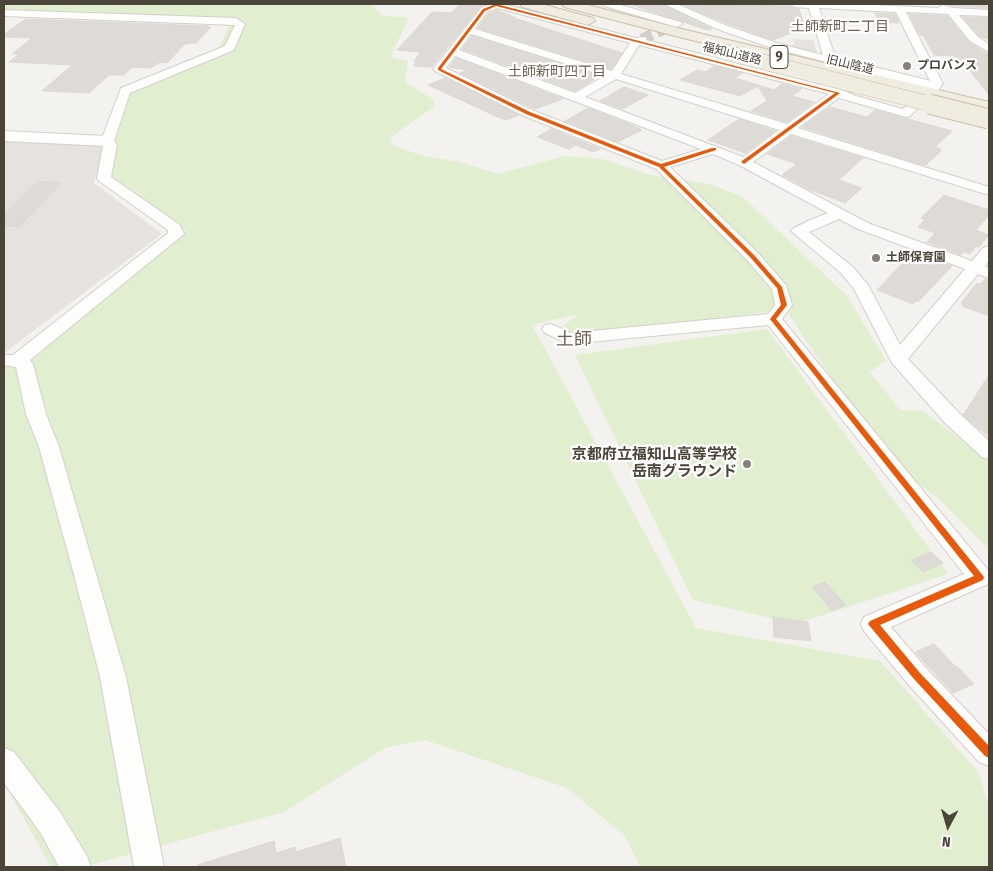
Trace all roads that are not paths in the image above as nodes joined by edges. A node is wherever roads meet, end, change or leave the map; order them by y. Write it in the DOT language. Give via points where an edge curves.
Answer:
graph roads {
  1 [pos="527,4"];
  2 [pos="534,4"];
  3 [pos="556,4"];
  4 [pos="570,4"];
  5 [pos="607,4"];
  6 [pos="669,4"];
  7 [pos="795,4"];
  8 [pos="813,4"];
  9 [pos="935,4"];
  10 [pos="689,8"];
  11 [pos="900,9"];
  12 [pos="951,11"];
  13 [pos="4,13"];
  14 [pos="989,13"];
  15 [pos="468,30"];
  16 [pos="639,40"];
  17 [pos="989,49"];
  18 [pos="726,50"];
  19 [pos="452,51"];
  20 [pos="830,60"];
  21 [pos="615,75"];
  22 [pos="932,90"];
  23 [pos="838,93"];
  24 [pos="576,97"];
  25 [pos="914,105"];
  26 [pos="989,107"];
  27 [pos="989,113"];
  28 [pos="989,119"];
  29 [pos="989,125"];
  30 [pos="788,128"];
  31 [pos="4,136"];
  32 [pos="107,141"];
  33 [pos="714,149"];
  34 [pos="744,162"];
  35 [pos="660,166"];
  36 [pos="989,191"];
  37 [pos="840,214"];
  38 [pos="989,251"];
  39 [pos="982,270"];
  40 [pos="773,319"];
  41 [pos="551,329"];
  42 [pos="898,359"];
  43 [pos="10,360"];
  44 [pos="989,452"];
  45 [pos="989,753"];
  46 [pos="4,761"];
  47 [pos="76,867"];
  48 [pos="148,867"];
  1 -- 25 [label="highway, 9"];
  2 -- 18 [label="highway, 福知山道路 / 9"];
  3 -- 18 [label="highway, 福知山道路 / 9"];
  4 -- 22 [label="highway, 9" via="684,34"];
  5 -- 10 [label="street" via="676,24"];
  6 -- 10 [label="street, 旧山陰道"];
  7 -- 8 [label="street"];
  8 -- 11 [label="street"];
  8 -- 20 [label="street"];
  9 -- 12 [label="street"];
  10 -- 20 [label="street, 旧山陰道" via="776,46"];
  11 -- 12 [label="street"];
  11 -- 22 [label="street" via="937,84"];
  12 -- 14 [label="street"];
  12 -- 17 [label="street" via="974,39"];
  13 -- 32 [label="street" via="236,21 240,24 230,48 124,91"];
  15 -- 16 [label="street" via="484,10 496,6"];
  15 -- 19 [label="street"];
  15 -- 21 [label="street"];
  16 -- 21 [label="street"];
  16 -- 23 [label="street"];
  18 -- 27 [label="highway, 福知山道路 / 9"];
  18 -- 28 [label="highway, 福知山道路 / 9, bridge"];
  19 -- 24 [label="street"];
  19 -- 35 [label="street" via="440,69 448,74 528,113"];
  20 -- 22 [label="street, 旧山陰道"];
  21 -- 24 [label="street"];
  21 -- 30 [label="street"];
  22 -- 25 [label="street"];
  22 -- 26 [label="highway, 9"];
  23 -- 25 [label="street" via="906,113"];
  23 -- 30 [label="street"];
  24 -- 33 [label="street"];
  25 -- 29 [label="street"];
  30 -- 34 [label="street"];
  30 -- 36 [label="street"];
  31 -- 32 [label="street"];
  32 -- 43 [label="street" via="110,145 104,178 175,228 176,234"];
  33 -- 34 [label="street"];
  33 -- 35 [label="street"];
  34 -- 37 [label="street"];
  35 -- 40 [label="street" via="780,288 784,304"];
  37 -- 39 [label="street" via="863,226"];
  37 -- 42 [label="street" via="799,231 847,270 862,288"];
  38 -- 39 [label="street"];
  39 -- 42 [label="street"];
  40 -- 41 [label="street" via="568,339"];
  40 -- 45 [label="street" via="980,577 872,624"];
  42 -- 44 [label="street" via="952,418"];
  43 -- 48 [label="street" via="24,364 113,677"];
  46 -- 47 [label="street" via="50,822"];
}
